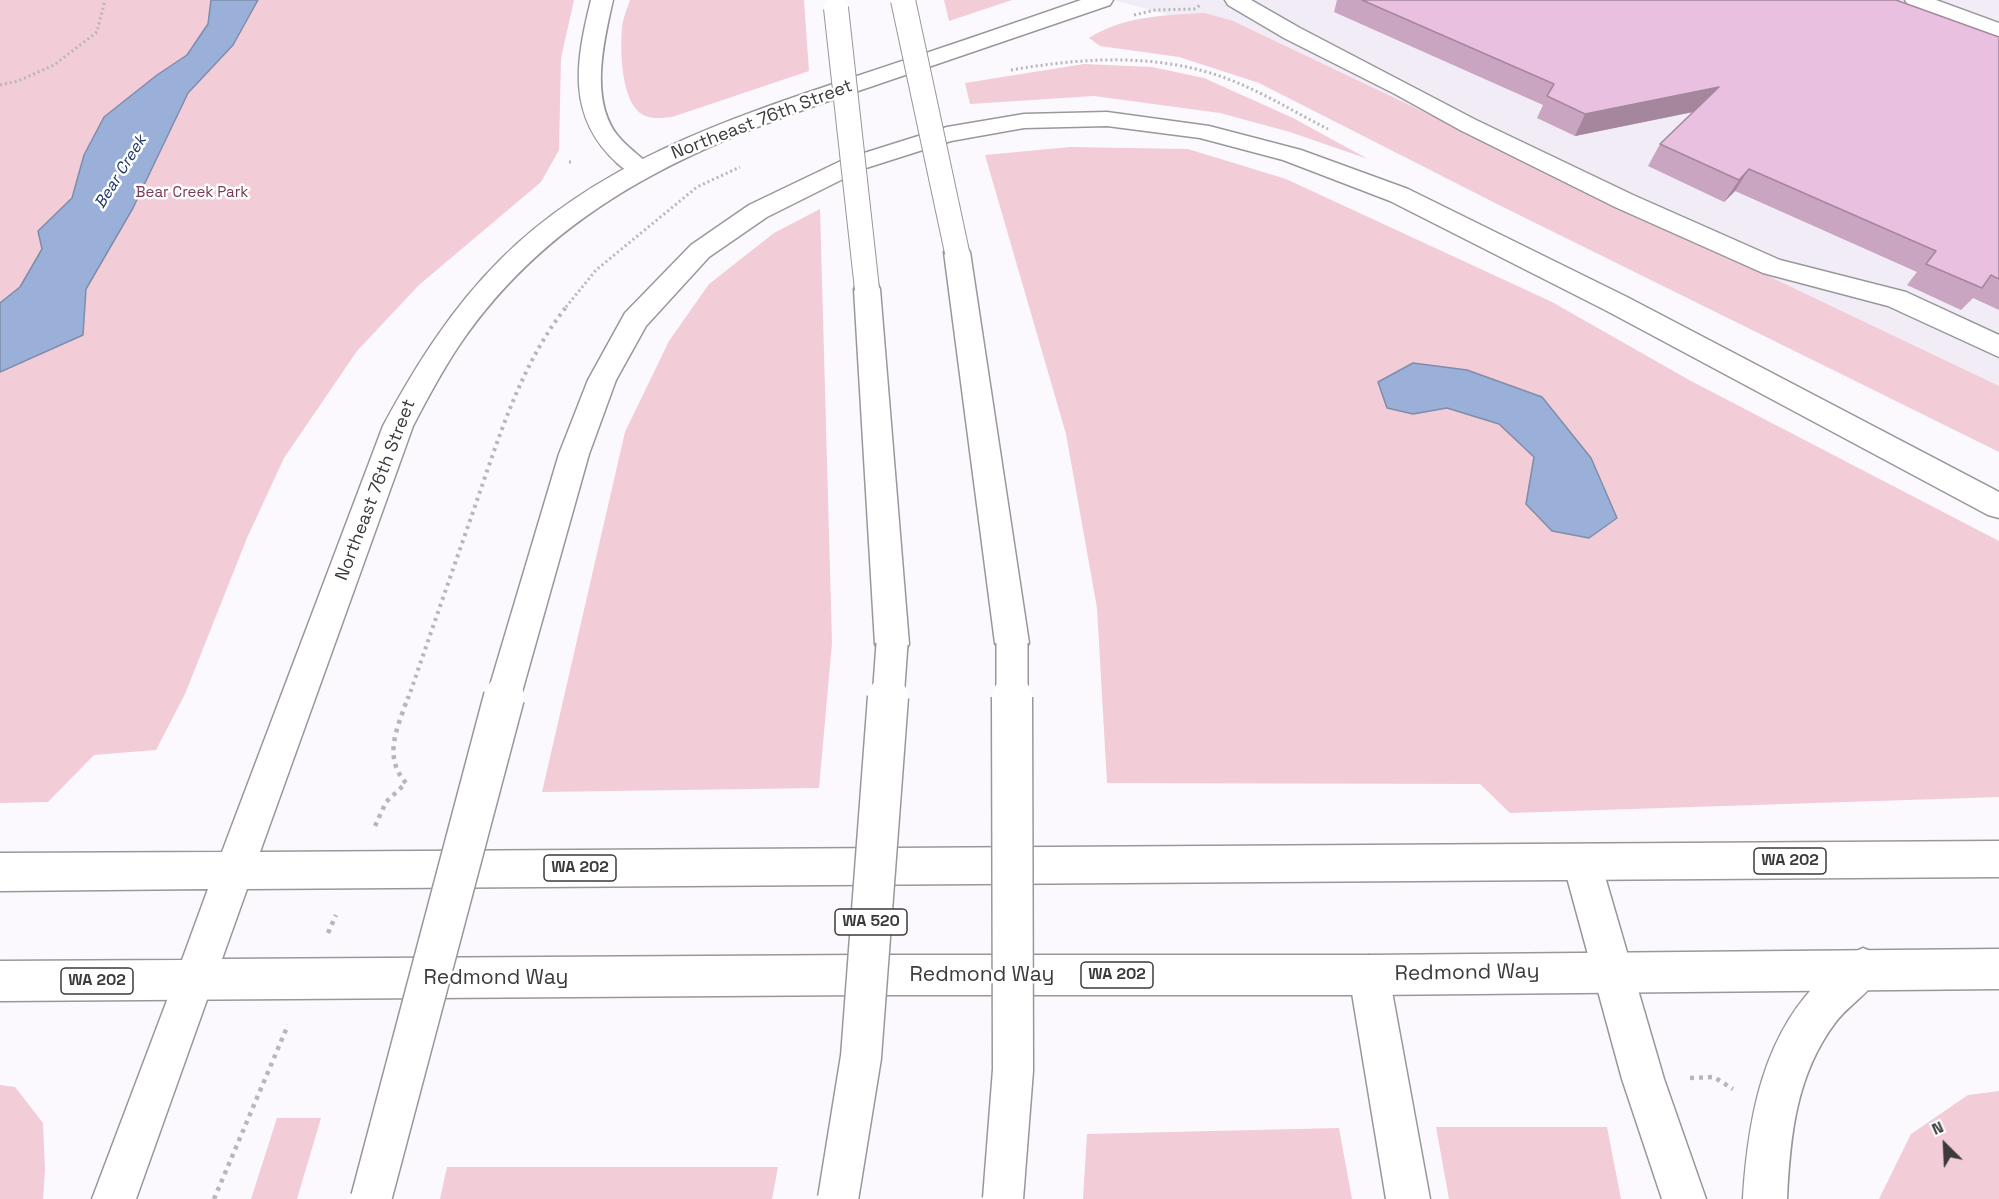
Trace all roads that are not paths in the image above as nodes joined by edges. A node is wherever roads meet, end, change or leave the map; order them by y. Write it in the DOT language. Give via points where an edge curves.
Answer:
graph roads {
  1 [pos="602,0"];
  2 [pos="903,0"];
  3 [pos="1102,0"];
  4 [pos="1236,0"];
  5 [pos="1916,0"];
  6 [pos="836,4"];
  7 [pos="1999,30"];
  8 [pos="640,170"];
  9 [pos="1999,347"];
  10 [pos="1999,506"];
  11 [pos="1999,860"];
  12 [pos="1582,863"];
  13 [pos="234,870"];
  14 [pos="0,872"];
  15 [pos="1863,968"];
  16 [pos="1999,969"];
  17 [pos="1612,970"];
  18 [pos="1369,975"];
  19 [pos="194,980"];
  20 [pos="0,981"];
  21 [pos="114,1199"];
  22 [pos="371,1199"];
  23 [pos="838,1199"];
  24 [pos="1003,1199"];
  25 [pos="1408,1199"];
  26 [pos="1684,1199"];
  27 [pos="1765,1199"];
  1 -- 8 [label="main road" via="592,39 596,116 607,139"];
  2 -- 24 [label="main road, bridge" via="957,252 1012,643 1013,1070"];
  3 -- 8 [label="main road, Northeast 76th Street" via="750,120"];
  4 -- 9 [label="main road" via="1468,125 1624,201 1772,267 1896,299"];
  5 -- 7 [label="main road"];
  6 -- 23 [label="main road, WA 520, bridge" via="867,289 892,644 861,1057"];
  8 -- 13 [label="main road, Northeast 76th Street" via="570,214 508,268 460,321 426,372 398,426"];
  10 -- 22 [label="main road, bridge" via="1617,304 1398,195 1292,155 1201,131 1107,119 1024,121 947,134 854,164 758,211 700,251 634,320 602,380 574,454 505,692"];
  11 -- 12 [label="main road, WA 202"];
  12 -- 13 [label="main road, WA 202"];
  12 -- 17 [label="main road"];
  13 -- 14 [label="main road, WA 202"];
  13 -- 19 [label="main road, Northeast 76th Street"];
  15 -- 16 [label="main road, Redmond Way / WA 202"];
  15 -- 17 [label="main road, Redmond Way / WA 202"];
  15 -- 27 [label="main road" via="1822,1007 1798,1042 1772,1113"];
  17 -- 18 [label="main road, Redmond Way / WA 202"];
  17 -- 26 [label="main road" via="1643,1079"];
  18 -- 19 [label="main road, Redmond Way / WA 202"];
  18 -- 25 [label="main road"];
  19 -- 20 [label="main road, Redmond Way / WA 202"];
  19 -- 21 [label="main road, Northeast 76th Street"];
}
